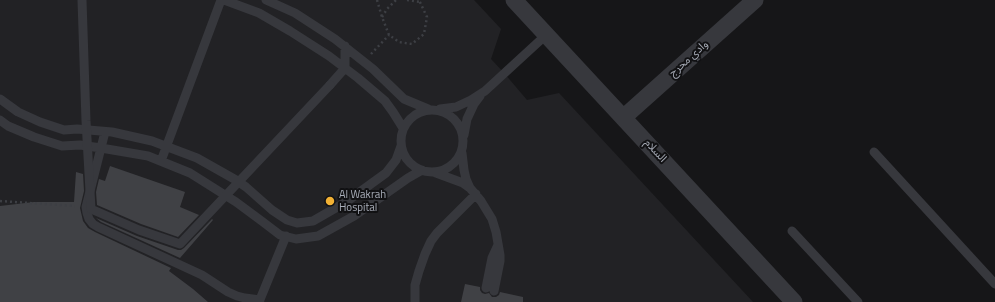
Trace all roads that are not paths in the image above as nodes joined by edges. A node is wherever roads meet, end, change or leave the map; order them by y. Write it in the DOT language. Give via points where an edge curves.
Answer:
graph roads {
  1 [pos="82,0"];
  2 [pos="221,0"];
  3 [pos="224,0"];
  4 [pos="266,0"];
  5 [pos="514,0"];
  6 [pos="755,0"];
  7 [pos="546,35"];
  8 [pos="345,46"];
  9 [pos="345,68"];
  10 [pos="485,91"];
  11 [pos="0,99"];
  12 [pos="428,109"];
  13 [pos="439,110"];
  14 [pos="624,117"];
  15 [pos="0,120"];
  16 [pos="403,128"];
  17 [pos="106,132"];
  18 [pos="464,136"];
  19 [pos="401,146"];
  20 [pos="166,147"];
  21 [pos="101,148"];
  22 [pos="462,150"];
  23 [pos="874,152"];
  24 [pos="161,161"];
  25 [pos="422,170"];
  26 [pos="434,172"];
  27 [pos="473,191"];
  28 [pos="792,231"];
  29 [pos="286,236"];
  30 [pos="995,284"];
  31 [pos="490,290"];
  32 [pos="259,301"];
  33 [pos="415,302"];
  34 [pos="794,302"];
  35 [pos="858,302"];
  1 -- 9 [label="lane, bridge" via="91,210 180,244"];
  2 -- 20 [label="lane"];
  3 -- 9 [label="lane" via="259,13"];
  4 -- 8 [label="lane" via="295,13"];
  5 -- 7 [label="street, السلام"];
  6 -- 14 [label="street, وادي محرج"];
  7 -- 10 [label="lane"];
  7 -- 14 [label="street, السلام"];
  8 -- 9 [label="lane"];
  8 -- 12 [label="lane" via="404,99"];
  9 -- 16 [label="lane" via="384,101"];
  10 -- 13 [label="lane" via="456,107"];
  10 -- 18 [label="lane" via="474,104 467,119"];
  11 -- 17 [label="lane" via="18,112 64,130"];
  12 -- 13 [label="lane"];
  12 -- 16 [label="lane" via="418,112"];
  13 -- 18 [label="lane" via="455,119"];
  14 -- 34 [label="street, السلام"];
  15 -- 21 [label="lane" via="34,137 62,146"];
  16 -- 19 [label="lane"];
  17 -- 20 [label="lane" via="152,141"];
  17 -- 21 [label="lane"];
  18 -- 22 [label="lane"];
  19 -- 20 [label="lane" via="396,160 386,172 346,202 313,221 297,223 272,210 236,180 197,158"];
  19 -- 25 [label="lane" via="408,161"];
  20 -- 24 [label="lane"];
  21 -- 24 [label="lane" via="148,156"];
  21 -- 32 [label="lane" via="86,207 93,224 202,275 228,292"];
  22 -- 26 [label="lane" via="452,165"];
  22 -- 27 [label="lane" via="466,179"];
  23 -- 30 [label="lane"];
  24 -- 29 [label="lane" via="190,173 236,202 280,235"];
  25 -- 26 [label="lane"];
  25 -- 29 [label="lane" via="354,216 318,236 296,239"];
  26 -- 27 [label="lane" via="458,181"];
  27 -- 31 [label="lane" via="492,219 500,255"];
  27 -- 33 [label="lane" via="431,241 415,285"];
  28 -- 35 [label="lane"];
  29 -- 32 [label="lane"];
}
